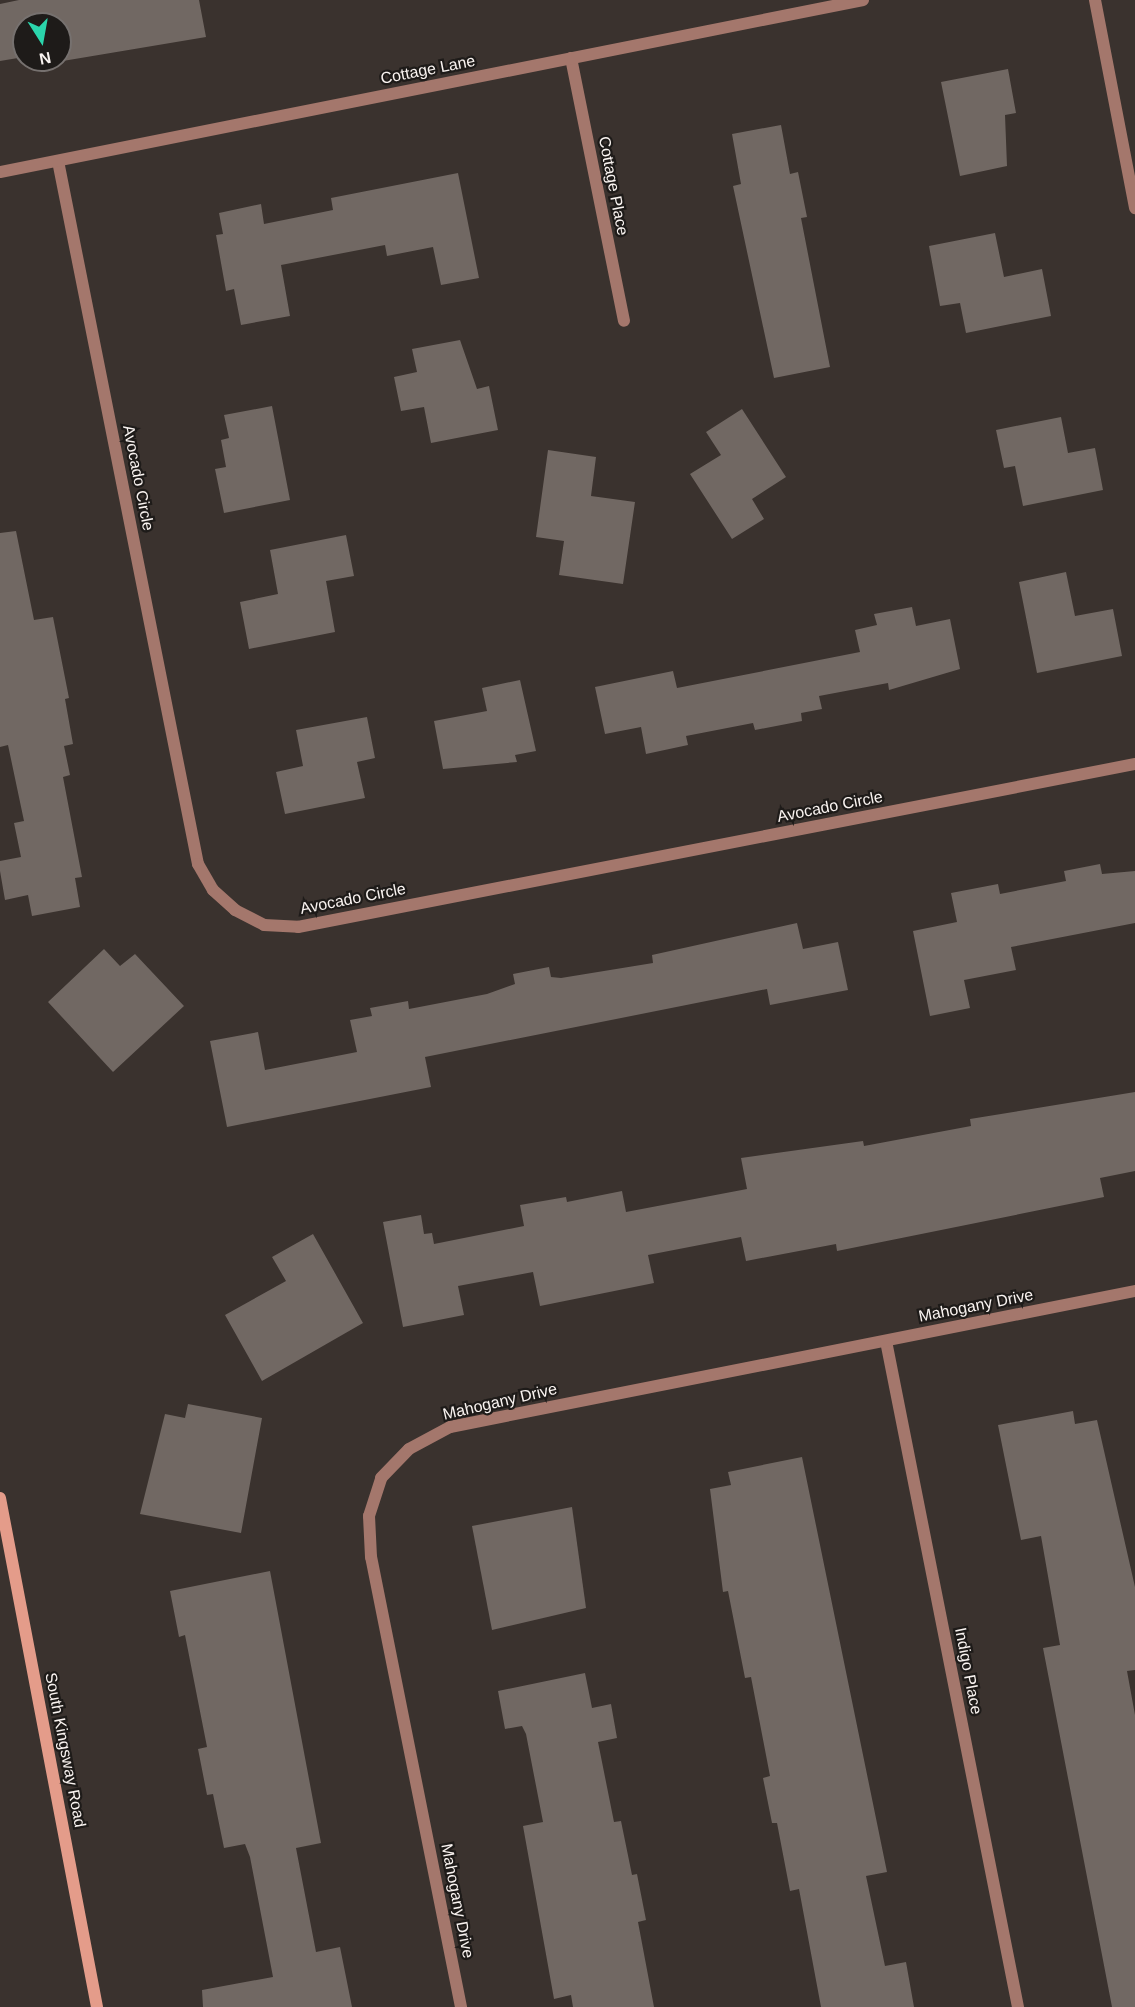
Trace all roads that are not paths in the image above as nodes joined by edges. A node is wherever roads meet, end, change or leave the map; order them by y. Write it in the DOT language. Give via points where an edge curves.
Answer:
graph roads {
  1 [pos="863,0"];
  2 [pos="1095,0"];
  3 [pos="571,58"];
  4 [pos="58,161"];
  5 [pos="0,172"];
  6 [pos="1135,208"];
  7 [pos="624,321"];
  8 [pos="1135,764"];
  9 [pos="1135,1291"];
  10 [pos="886,1341"];
  11 [pos="0,1498"];
  12 [pos="97,2007"];
  13 [pos="461,2007"];
  14 [pos="1018,2007"];
  1 -- 3 [label="street, Cottage Lane"];
  2 -- 6 [label="street"];
  3 -- 4 [label="street, Cottage Lane"];
  3 -- 7 [label="street, Cottage Place"];
  4 -- 5 [label="street, Cottage Lane"];
  4 -- 8 [label="street, Avocado Circle" via="198,864 213,890 235,910 264,925 298,927"];
  9 -- 10 [label="street, Mahogany Drive"];
  10 -- 13 [label="street, Mahogany Drive" via="450,1427 409,1449 381,1478 369,1516 371,1557"];
  10 -- 14 [label="street, Indigo Place"];
  11 -- 12 [label="street, South Kingsway Road"];
}
